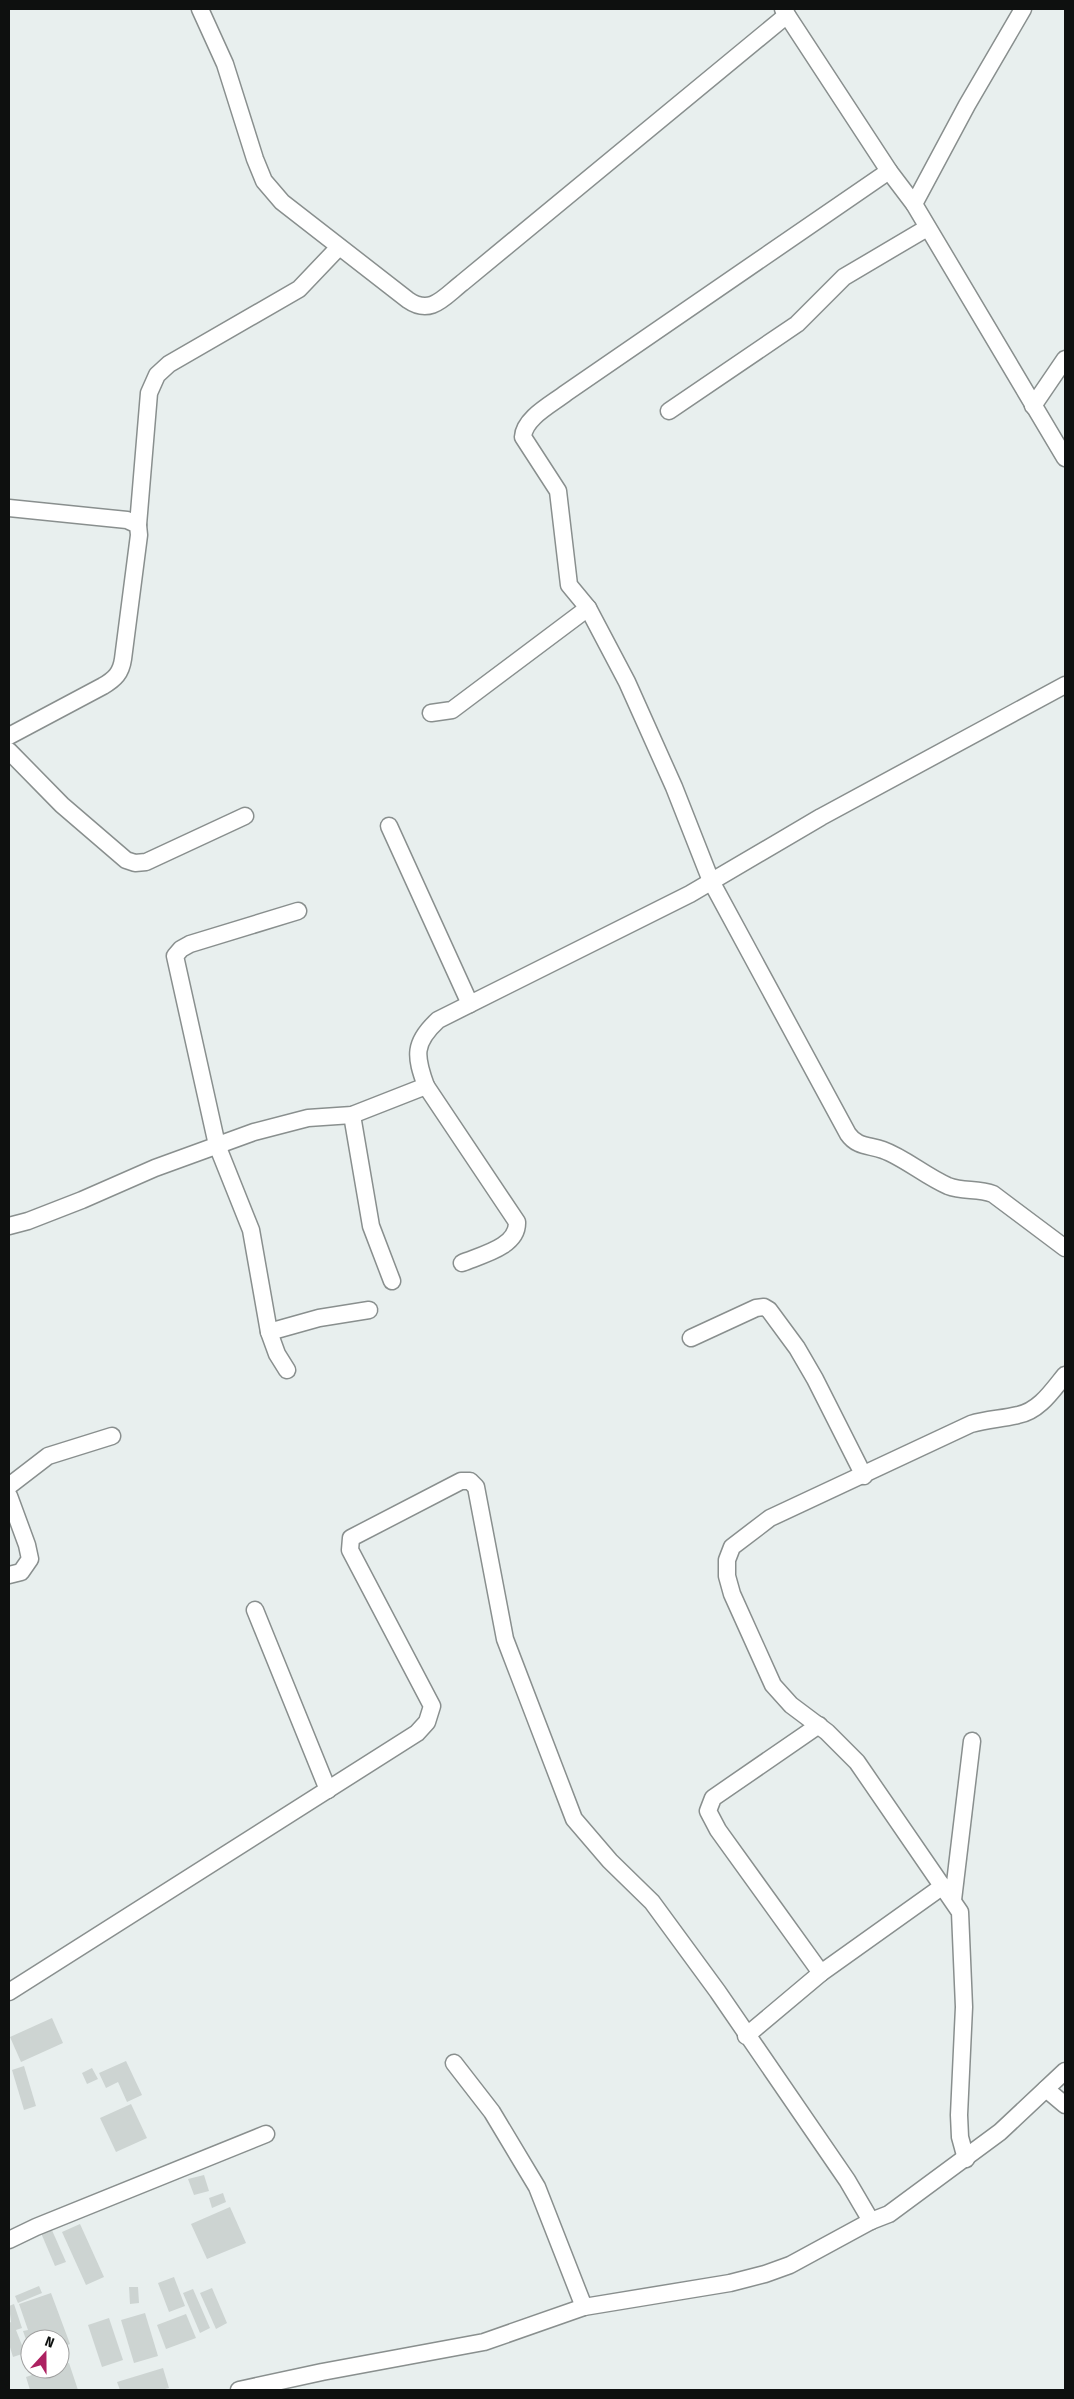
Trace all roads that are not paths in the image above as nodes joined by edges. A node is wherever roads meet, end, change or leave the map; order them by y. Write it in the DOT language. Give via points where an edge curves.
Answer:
graph roads {
  1 [pos="200,9"];
  2 [pos="1023,9"];
  3 [pos="785,12"];
  4 [pos="889,171"];
  5 [pos="914,204"];
  6 [pos="927,228"];
  7 [pos="339,247"];
  8 [pos="1065,359"];
  9 [pos="1033,406"];
  10 [pos="669,411"];
  11 [pos="1065,458"];
  12 [pos="9,508"];
  13 [pos="138,525"];
  14 [pos="588,608"];
  15 [pos="1065,685"];
  16 [pos="431,713"];
  17 [pos="9,736"];
  18 [pos="9,751"];
  19 [pos="245,816"];
  20 [pos="389,826"];
  21 [pos="711,881"];
  22 [pos="298,911"];
  23 [pos="470,1004"];
  24 [pos="426,1086"];
  25 [pos="352,1115"];
  26 [pos="217,1145"];
  27 [pos="9,1226"];
  28 [pos="1065,1248"];
  29 [pos="462,1264"];
  30 [pos="392,1282"];
  31 [pos="369,1310"];
  32 [pos="269,1332"];
  33 [pos="691,1338"];
  34 [pos="286,1370"];
  35 [pos="1065,1375"];
  36 [pos="112,1436"];
  37 [pos="864,1476"];
  38 [pos="9,1486"];
  39 [pos="9,1496"];
  40 [pos="9,1575"];
  41 [pos="255,1610"];
  42 [pos="819,1725"];
  43 [pos="972,1741"];
  44 [pos="328,1790"];
  45 [pos="942,1886"];
  46 [pos="953,1900"];
  47 [pos="821,1973"];
  48 [pos="9,1992"];
  49 [pos="746,2036"];
  50 [pos="454,2062"];
  51 [pos="1065,2071"];
  52 [pos="1046,2089"];
  53 [pos="1065,2106"];
  54 [pos="266,2134"];
  55 [pos="966,2159"];
  56 [pos="871,2221"];
  57 [pos="9,2240"];
  58 [pos="584,2307"];
  59 [pos="239,2390"];
  1 -- 7 [label="street" via="225,64 264,181 282,202"];
  2 -- 5 [label="street"];
  3 -- 4 [label="street"];
  3 -- 7 [label="street" via="435,304 428,307 416,305"];
  4 -- 5 [label="street"];
  4 -- 14 [label="street" via="566,393 524,429 524,441 558,491 569,585"];
  5 -- 6 [label="street"];
  6 -- 9 [label="street"];
  6 -- 10 [label="street" via="844,278 797,324"];
  7 -- 13 [label="street" via="299,289 169,364 157,375 149,393"];
  8 -- 9 [label="street"];
  9 -- 11 [label="street"];
  12 -- 13 [label="street" via="120,519"];
  13 -- 17 [label="street" via="119,673 102,686"];
  14 -- 16 [label="street" via="452,710"];
  14 -- 21 [label="street" via="631,691"];
  15 -- 21 [label="street" via="821,817"];
  18 -- 19 [label="street" via="62,805 134,864 146,862"];
  20 -- 23 [label="street"];
  21 -- 23 [label="street"];
  21 -- 28 [label="street" via="852,1140 883,1150 947,1186 993,1194"];
  22 -- 26 [label="street" via="190,944 175,956"];
  23 -- 24 [label="street" via="438,1020 422,1037 417,1056"];
  24 -- 25 [label="street"];
  24 -- 29 [label="street" via="516,1222 515,1234 504,1245"];
  25 -- 26 [label="street" via="308,1118"];
  25 -- 30 [label="street" via="372,1226"];
  26 -- 27 [label="street"];
  26 -- 32 [label="street" via="251,1230"];
  31 -- 32 [label="street" via="319,1318"];
  32 -- 34 [label="street"];
  33 -- 37 [label="street" via="756,1308 769,1310 815,1379"];
  35 -- 37 [label="street" via="1034,1408 1020,1415 971,1424"];
  36 -- 38 [label="street" via="48,1456"];
  37 -- 42 [label="street" via="770,1518 732,1547 727,1560 732,1594 766,1673 782,1696"];
  39 -- 40 [label="street" via="28,1545 30,1559 18,1574"];
  41 -- 44 [label="street"];
  42 -- 45 [label="street" via="857,1762"];
  42 -- 47 [label="street" via="713,1798 708,1810 718,1830"];
  43 -- 46 [label="street"];
  44 -- 48 [label="street"];
  44 -- 49 [label="street" via="417,1733 427,1722 432,1706 350,1550 351,1538 461,1481 470,1481 476,1486 505,1639 574,1819 610,1861 652,1902"];
  45 -- 46 [label="street"];
  45 -- 47 [label="street"];
  46 -- 55 [label="street" via="962,1921 964,2007 959,2114 960,2137"];
  47 -- 49 [label="street"];
  49 -- 56 [label="street" via="847,2180"];
  50 -- 58 [label="street" via="492,2112 536,2187"];
  51 -- 52 [label="street"];
  52 -- 53 [label="street"];
  52 -- 55 [label="street"];
  54 -- 57 [label="street"];
  55 -- 56 [label="street" via="889,2214"];
  56 -- 58 [label="street" via="790,2265 765,2274 730,2283"];
  58 -- 59 [label="street" via="484,2342"];
}
